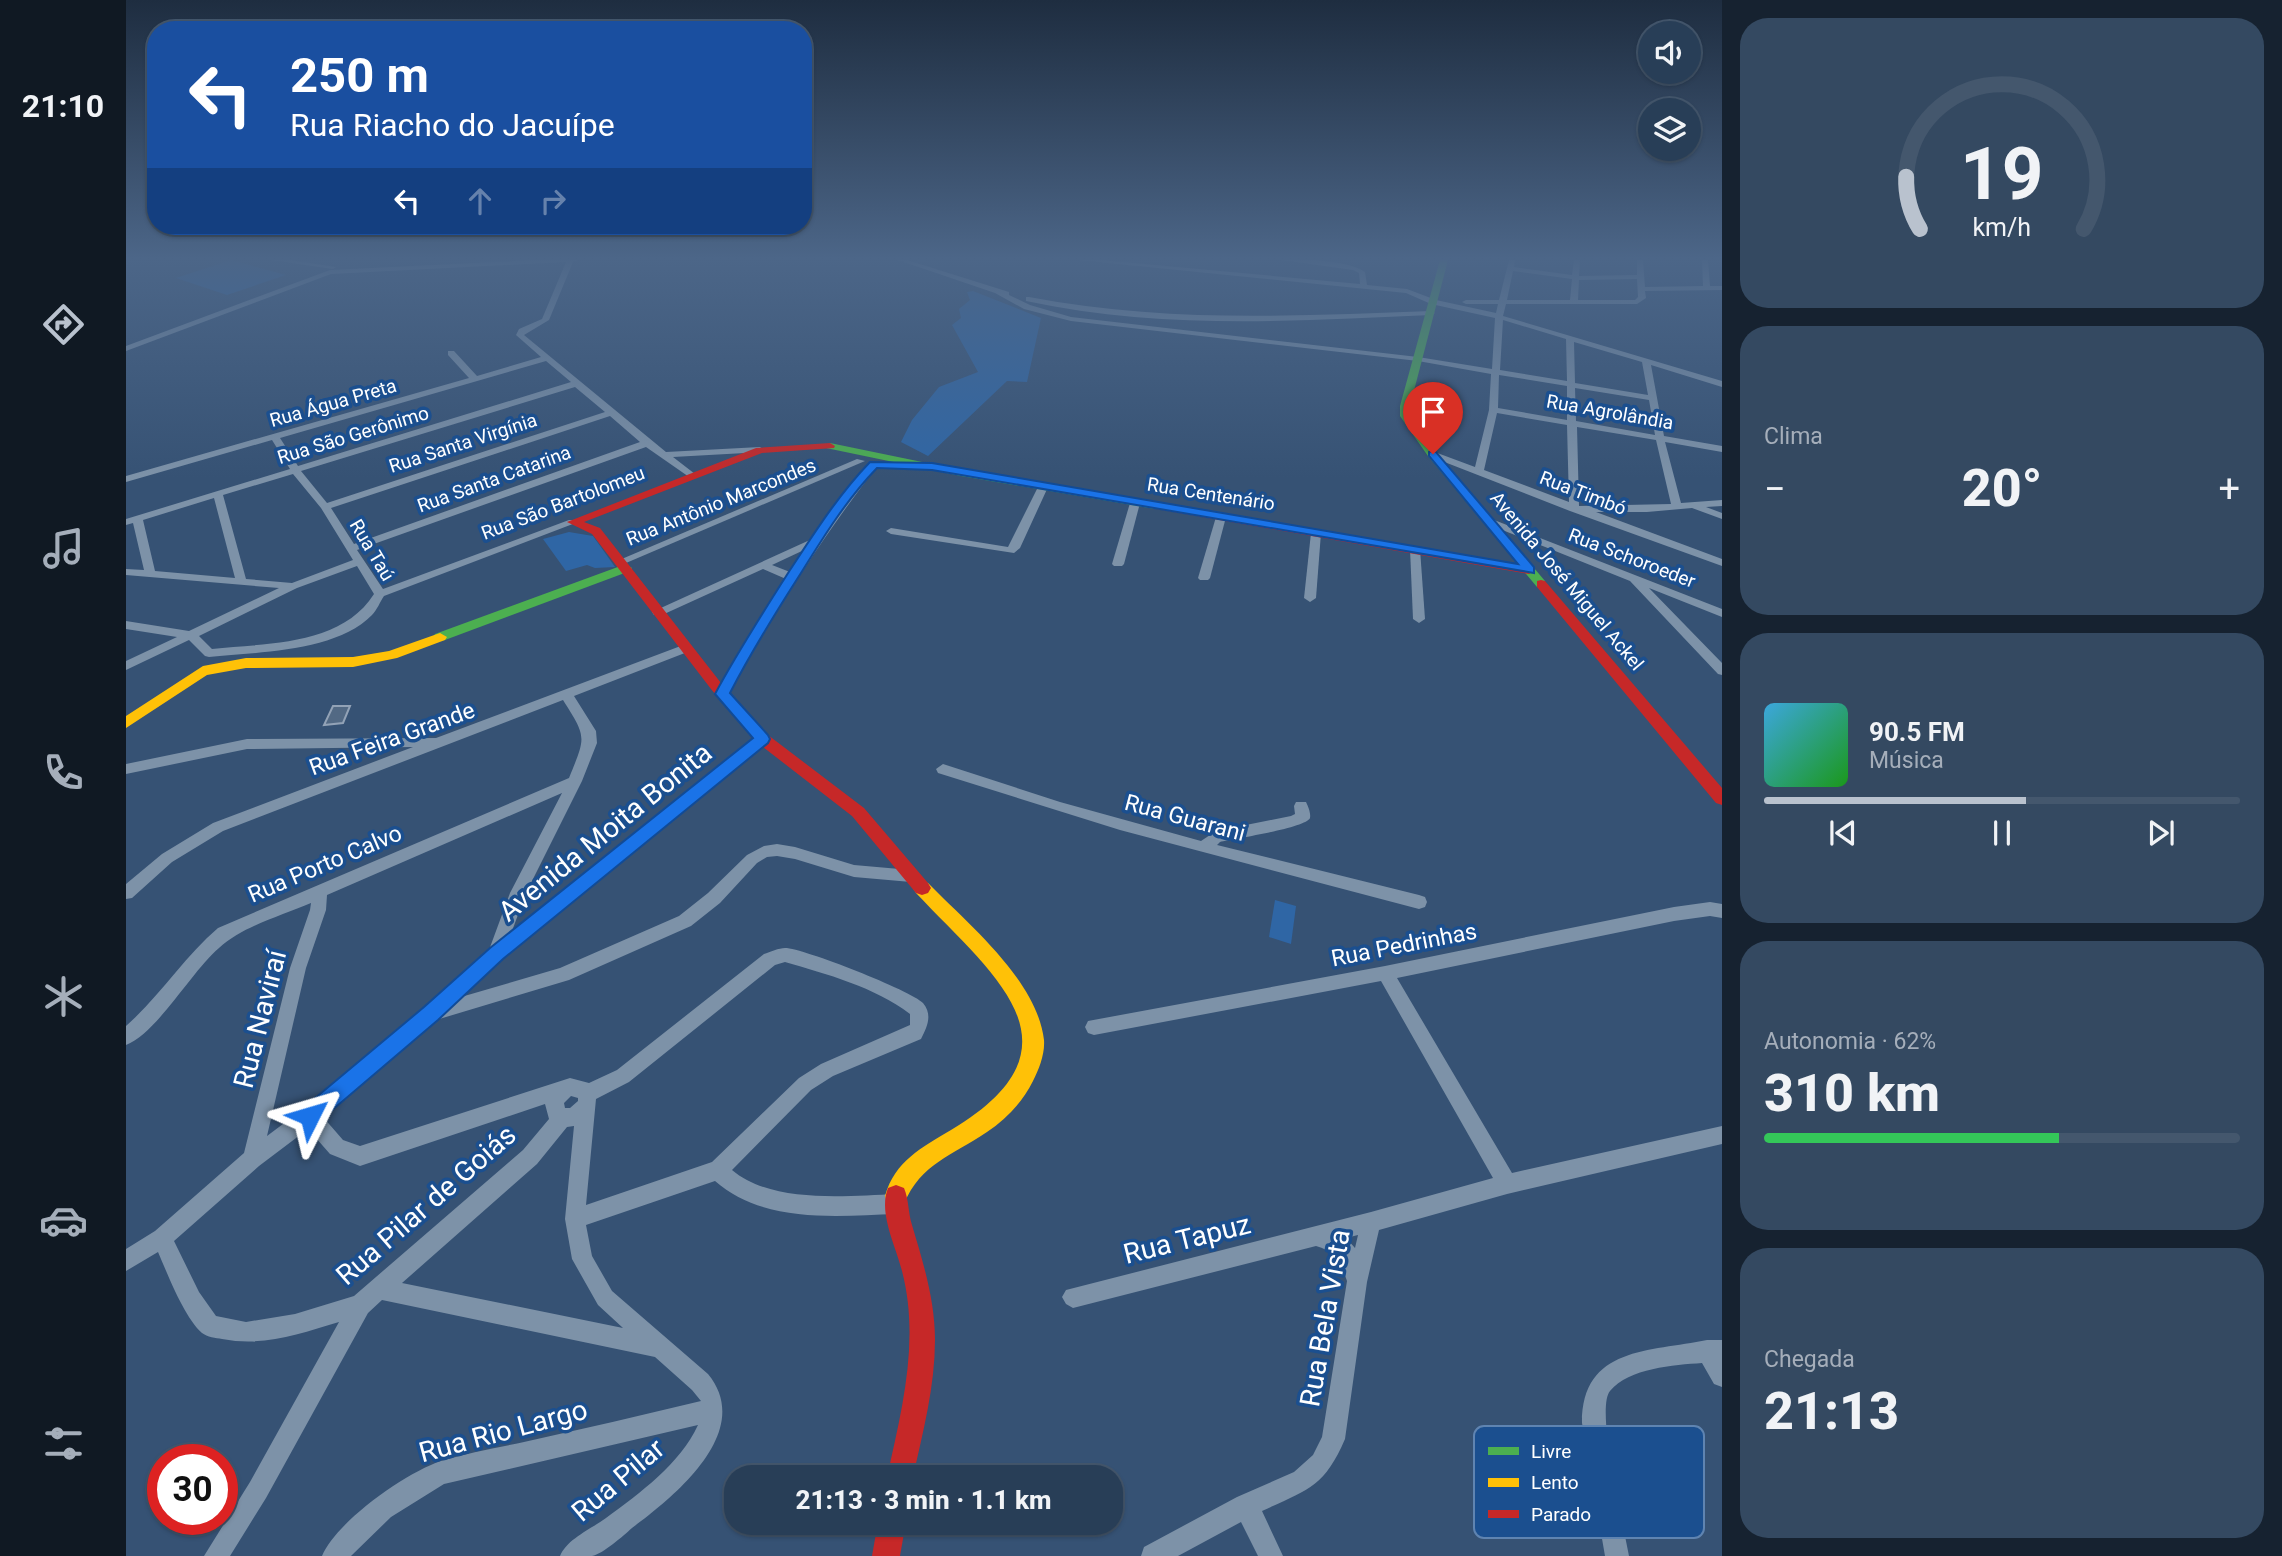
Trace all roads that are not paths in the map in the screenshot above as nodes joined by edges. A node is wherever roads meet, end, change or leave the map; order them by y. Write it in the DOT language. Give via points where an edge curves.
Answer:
graph roads {
  1 [pos="166,333"];
  2 [pos="522,333"];
  3 [pos="1189,333"];
  4 [pos="1426,333"];
  5 [pos="1498,333"];
  6 [pos="1548,333"];
  7 [pos="1570,339"];
  8 [pos="126,349"];
  9 [pos="451,353"];
  10 [pos="548,358"];
  11 [pos="1418,359"];
  12 [pos="1646,362"];
  13 [pos="1495,371"];
  14 [pos="475,379"];
  15 [pos="578,383"];
  16 [pos="1572,384"];
  17 [pos="1722,384"];
  18 [pos="1652,398"];
  19 [pos="1493,410"];
  20 [pos="612,412"];
  21 [pos="1574,424"];
  22 [pos="275,438"];
  23 [pos="1660,439"];
  24 [pos="648,443"];
  25 [pos="1722,449"];
  26 [pos="760,450"];
  27 [pos="1433,454"];
  28 [pos="665,455"];
  29 [pos="870,459"];
  30 [pos="296,471"];
  31 [pos="1479,472"];
  32 [pos="833,474"];
  33 [pos="692,476"];
  34 [pos="126,479"];
  35 [pos="856,484"];
  36 [pos="1043,487"];
  37 [pos="218,495"];
  38 [pos="1135,503"];
  39 [pos="1722,503"];
  40 [pos="1693,506"];
  41 [pos="1677,507"];
  42 [pos="326,508"];
  43 [pos="1574,509"];
  44 [pos="598,513"];
  45 [pos="1722,516"];
  46 [pos="1221,517"];
  47 [pos="131,520"];
  48 [pos="1489,521"];
  49 [pos="573,522"];
  50 [pos="596,531"];
  51 [pos="891,531"];
  52 [pos="1316,533"];
  53 [pos="815,541"];
  54 [pos="352,548"];
  55 [pos="1415,550"];
  56 [pos="359,561"];
  57 [pos="1722,563"];
  58 [pos="624,564"];
  59 [pos="1118,564"];
  60 [pos="1524,564"];
  61 [pos="762,565"];
  62 [pos="126,572"];
  63 [pos="150,572"];
  64 [pos="792,577"];
  65 [pos="1632,577"];
  66 [pos="1204,578"];
  67 [pos="241,580"];
  68 [pos="293,586"];
  69 [pos="380,594"];
  70 [pos="1310,598"];
  71 [pos="658,612"];
  72 [pos="1722,612"];
  73 [pos="1419,619"];
  74 [pos="126,625"];
  75 [pos="191,635"];
  76 [pos="686,648"];
  77 [pos="209,653"];
  78 [pos="126,666"];
  79 [pos="203,671"];
  80 [pos="1722,671"];
  81 [pos="722,694"];
  82 [pos="567,695"];
  83 [pos="126,723"];
  84 [pos="762,739"];
  85 [pos="443,742"];
  86 [pos="126,769"];
  87 [pos="943,769"];
  88 [pos="575,781"];
  89 [pos="1722,799"];
  90 [pos="1301,806"];
  91 [pos="1204,847"];
  92 [pos="911,876"];
  93 [pos="126,893"];
  94 [pos="319,893"];
  95 [pos="1419,902"];
  96 [pos="1722,911"];
  97 [pos="496,954"];
  98 [pos="1385,973"];
  99 [pos="431,1014"];
  100 [pos="1094,1027"];
  101 [pos="126,1037"];
  102 [pos="565,1090"];
  103 [pos="586,1101"];
  104 [pos="310,1116"];
  105 [pos="562,1118"];
  106 [pos="1722,1135"];
  107 [pos="252,1159"];
  108 [pos="718,1170"];
  109 [pos="1507,1184"];
  110 [pos="896,1205"];
  111 [pos="575,1219"];
  112 [pos="1371,1222"];
  113 [pos="1315,1236"];
  114 [pos="162,1238"];
  115 [pos="126,1261"];
  116 [pos="1357,1282"];
  117 [pos="377,1287"];
  118 [pos="1073,1297"];
  119 [pos="360,1305"];
  120 [pos="656,1346"];
  121 [pos="1715,1351"];
  122 [pos="1722,1376"];
  123 [pos="712,1410"];
  124 [pos="1594,1426"];
  125 [pos="903,1465"];
  126 [pos="1246,1506"];
  127 [pos="890,1535"];
  128 [pos="1615,1538"];
  129 [pos="216,1556"];
  130 [pos="334,1556"];
  131 [pos="572,1556"];
  132 [pos="886,1556"];
  133 [pos="1153,1556"];
  134 [pos="1271,1556"];
  135 [pos="1618,1556"];
  1 -- 8 [label="street"];
  2 -- 10 [label="street"];
  3 -- 11 [label="street"];
  4 -- 11 [label="street, Avenida José Miguel Ackel"];
  5 -- 13 [label="street"];
  6 -- 7 [label="street"];
  7 -- 12 [label="street"];
  7 -- 16 [label="street"];
  9 -- 14 [label="street"];
  10 -- 14 [label="street, Rua Água Preta"];
  10 -- 15 [label="street"];
  11 -- 13 [label="street"];
  11 -- 27 [label="street, Avenida José Miguel Ackel" via="1405,413"];
  12 -- 17 [label="street"];
  12 -- 18 [label="street"];
  13 -- 16 [label="street"];
  13 -- 19 [label="street"];
  14 -- 22 [label="street, Rua Água Preta"];
  15 -- 20 [label="street"];
  15 -- 30 [label="street, Rua São Gerônimo"];
  16 -- 18 [label="street"];
  16 -- 21 [label="street"];
  18 -- 23 [label="street"];
  19 -- 21 [label="street, Rua Agrolândia"];
  19 -- 31 [label="street"];
  20 -- 24 [label="street"];
  20 -- 42 [label="street, Rua Santa Virgínia"];
  21 -- 23 [label="street, Rua Agrolândia"];
  21 -- 43 [label="street"];
  22 -- 30 [label="street, Rua Taú"];
  22 -- 34 [label="street, Rua Água Preta"];
  23 -- 25 [label="street, Rua Agrolândia"];
  23 -- 41 [label="street"];
  24 -- 28 [label="street"];
  24 -- 54 [label="street, Rua Santa Catarina"];
  26 -- 28 [label="street, Rua Centenário"];
  26 -- 29 [label="street, Rua Centenário" via="810,446"];
  26 -- 33 [label="street, Rua São Bartolomeu"];
  27 -- 31 [label="street, Rua Timbó"];
  27 -- 48 [label="street, Avenida José Miguel Ackel"];
  28 -- 33 [label="street"];
  29 -- 32 [label="street, Rua Antônio Marcondes"];
  29 -- 35 [label="street"];
  29 -- 36 [label="street, Rua Centenário"];
  30 -- 37 [label="street, Rua São Gerônimo"];
  30 -- 42 [label="street, Rua Taú"];
  31 -- 43 [label="street, Rua Timbó"];
  32 -- 35 [label="street, Rua Antônio Marcondes"];
  32 -- 58 [label="street, Rua Antônio Marcondes"];
  33 -- 44 [label="street, Rua São Bartolomeu"];
  35 -- 53 [label="street"];
  36 -- 38 [label="street, Rua Centenário"];
  36 -- 51 [label="street" via="1010,551"];
  37 -- 47 [label="street, Rua São Gerônimo"];
  37 -- 67 [label="street"];
  38 -- 46 [label="street, Rua Centenário"];
  38 -- 59 [label="street"];
  39 -- 40 [label="street"];
  40 -- 41 [label="street"];
  40 -- 45 [label="street"];
  41 -- 43 [label="street"];
  42 -- 54 [label="street, Rua Taú"];
  43 -- 57 [label="street, Rua Timbó"];
  44 -- 49 [label="street, Rua São Bartolomeu"];
  44 -- 50 [label="street"];
  46 -- 52 [label="street, Rua Centenário"];
  46 -- 66 [label="street"];
  47 -- 63 [label="street"];
  48 -- 60 [label="street, Avenida José Miguel Ackel"];
  48 -- 65 [label="street, Rua Schoroeder"];
  49 -- 50 [label="street"];
  49 -- 69 [label="street, Rua São Bartolomeu"];
  50 -- 58 [label="street"];
  52 -- 55 [label="street, Rua Centenário"];
  52 -- 70 [label="street"];
  53 -- 61 [label="street"];
  53 -- 64 [label="street"];
  54 -- 56 [label="street, Rua Taú"];
  55 -- 60 [label="street, Rua Centenário"];
  55 -- 73 [label="street"];
  56 -- 68 [label="street"];
  56 -- 69 [label="street, Rua Taú"];
  58 -- 71 [label="street"];
  58 -- 79 [label="street" via="392,655 353,662 246,663"];
  60 -- 89 [label="street, Avenida José Miguel Ackel"];
  61 -- 64 [label="street"];
  61 -- 71 [label="street"];
  62 -- 63 [label="street"];
  63 -- 67 [label="street"];
  64 -- 81 [label="street"];
  65 -- 72 [label="street, Rua Schoroeder"];
  65 -- 80 [label="street"];
  67 -- 68 [label="street"];
  68 -- 75 [label="street"];
  69 -- 77 [label="street, Rua Taú" via="367,616 338,632"];
  71 -- 76 [label="street"];
  74 -- 75 [label="street"];
  75 -- 77 [label="street"];
  75 -- 78 [label="street"];
  76 -- 81 [label="street"];
  76 -- 82 [label="street, Rua Feira Grande"];
  77 -- 79 [label="street"];
  79 -- 83 [label="street"];
  81 -- 84 [label="street"];
  82 -- 85 [label="street, Rua Feira Grande"];
  82 -- 88 [label="street" via="589,732 590,743"];
  84 -- 92 [label="street" via="849,804"];
  84 -- 97 [label="street, Avenida Moita Bonita"];
  85 -- 86 [label="street" via="247,744"];
  85 -- 93 [label="street, Rua Feira Grande" via="218,827 167,858"];
  87 -- 91 [label="street, Rua Guarani" via="1027,799"];
  88 -- 94 [label="street, Rua Porto Calvo"];
  88 -- 97 [label="street" via="518,893"];
  90 -- 91 [label="street" via="1303,817 1294,821 1216,837"];
  91 -- 95 [label="street, Rua Guarani"];
  92 -- 99 [label="street" via="854,872 794,853 764,852 685,921 562,975"];
  92 -- 110 [label="street" via="1000,973 1017,998 1035,1041 1027,1069 1004,1107 916,1163 900,1182"];
  94 -- 101 [label="street, Rua Porto Calvo" via="224,933"];
  94 -- 107 [label="street, Rua Naviraí"];
  96 -- 98 [label="street, Rua Pedrinhas" via="1674,914"];
  97 -- 99 [label="street, Avenida Moita Bonita"];
  98 -- 100 [label="street, Rua Pedrinhas"];
  98 -- 109 [label="street"];
  99 -- 104 [label="street, Avenida Moita Bonita"];
  102 -- 103 [label="street" via="580,1088"];
  102 -- 104 [label="street" via="360,1156 333,1147"];
  102 -- 105 [label="street" via="556,1098 554,1108"];
  103 -- 105 [label="street" via="574,1118"];
  103 -- 108 [label="street" via="770,959 785,955 900,997 917,1009 920,1021 915,1033 805,1084"];
  103 -- 111 [label="street"];
  104 -- 107 [label="street, Avenida Moita Bonita"];
  105 -- 117 [label="street, Rua Pilar de Goiás" via="530,1157"];
  106 -- 109 [label="street, Rua Bela Vista"];
  107 -- 114 [label="street, Avenida Moita Bonita"];
  108 -- 110 [label="street" via="744,1192 771,1199"];
  108 -- 111 [label="street"];
  109 -- 112 [label="street, Rua Bela Vista"];
  110 -- 125 [label="street" via="912,1258 922,1322 917,1403"];
  111 -- 120 [label="street" via="582,1259 605,1298"];
  112 -- 113 [label="street, Rua Tapuz"];
  112 -- 116 [label="street, Rua Bela Vista"];
  113 -- 116 [label="street" via="1343,1246"];
  113 -- 118 [label="street, Rua Tapuz"];
  114 -- 115 [label="street, Avenida Moita Bonita"];
  114 -- 119 [label="street, Rua Pilar de Goiás" via="191,1300 210,1326 246,1333 295,1325"];
  116 -- 126 [label="street, Rua Bela Vista" via="1334,1439 1321,1463 1302,1480"];
  117 -- 119 [label="street, Rua Pilar de Goiás"];
  117 -- 120 [label="street"];
  119 -- 129 [label="street" via="258,1490"];
  120 -- 123 [label="street" via="700,1382 712,1398"];
  121 -- 122 [label="street"];
  121 -- 124 [label="street" via="1613,1373 1594,1401"];
  123 -- 130 [label="street, Rua Rio Largo" via="441,1473 400,1493 366,1520"];
  123 -- 131 [label="street, Rua Pilar" via="713,1419 698,1448 678,1474 624,1521"];
  126 -- 133 [label="street, Rua Bela Vista"];
  126 -- 134 [label="street"];
  127 -- 132 [label="street"];
  128 -- 135 [label="street"];
}
